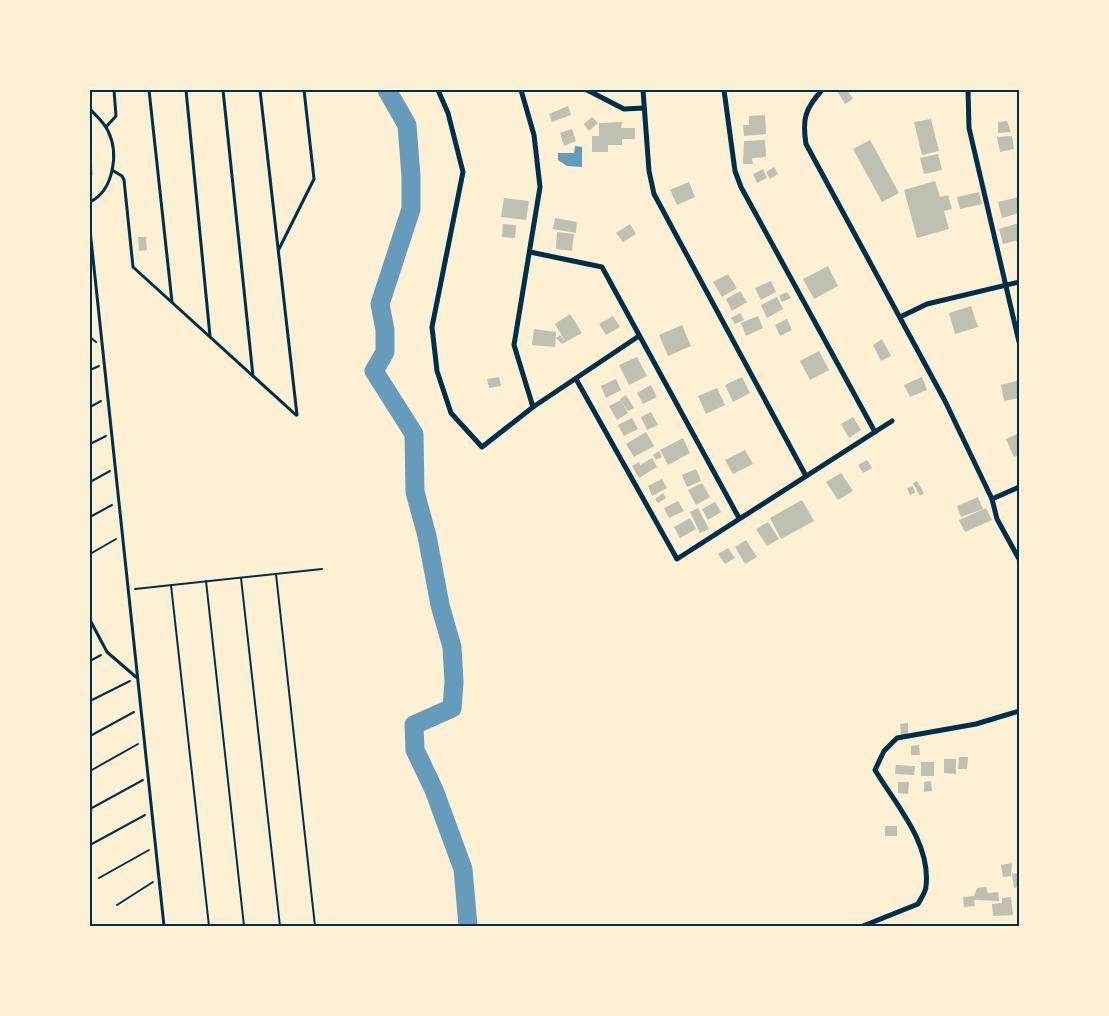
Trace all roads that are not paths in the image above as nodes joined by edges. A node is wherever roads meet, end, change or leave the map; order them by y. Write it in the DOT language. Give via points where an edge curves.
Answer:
graph roads {
  1 [pos="114,90"];
  2 [pos="149,90"];
  3 [pos="186,90"];
  4 [pos="223,90"];
  5 [pos="260,90"];
  6 [pos="304,90"];
  7 [pos="438,90"];
  8 [pos="521,90"];
  9 [pos="587,90"];
  10 [pos="643,90"];
  11 [pos="724,90"];
  12 [pos="822,90"];
  13 [pos="968,90"];
  14 [pos="644,108"];
  15 [pos="90,109"];
  16 [pos="106,127"];
  17 [pos="112,170"];
  18 [pos="90,202"];
  19 [pos="90,230"];
  20 [pos="278,250"];
  21 [pos="530,252"];
  22 [pos="1019,282"];
  23 [pos="1006,285"];
  24 [pos="172,302"];
  25 [pos="900,317"];
  26 [pos="639,336"];
  27 [pos="210,337"];
  28 [pos="1019,342"];
  29 [pos="254,376"];
  30 [pos="576,379"];
  31 [pos="533,407"];
  32 [pos="892,421"];
  33 [pos="875,432"];
  34 [pos="806,476"];
  35 [pos="1019,487"];
  36 [pos="992,499"];
  37 [pos="739,518"];
  38 [pos="1019,559"];
  39 [pos="90,620"];
  40 [pos="136,678"];
  41 [pos="1019,711"];
  42 [pos="164,926"];
  43 [pos="863,926"];
  1 -- 16 [label="lane" via="116,116"];
  2 -- 24 [label="lane"];
  3 -- 27 [label="lane"];
  4 -- 29 [label="lane"];
  5 -- 20 [label="lane"];
  6 -- 20 [label="lane" via="314,179"];
  7 -- 31 [label="street" via="448,112 463,172 432,327 437,371 450,413 482,447"];
  8 -- 21 [label="street" via="534,135 540,187"];
  9 -- 14 [label="street" via="624,109"];
  10 -- 14 [label="street"];
  11 -- 33 [label="street" via="735,171 741,188"];
  12 -- 25 [label="street" via="808,105 803,126 806,144"];
  13 -- 23 [label="street" via="969,128"];
  14 -- 34 [label="street" via="654,194"];
  15 -- 16 [label="lane"];
  16 -- 17 [label="lane" via="112,144"];
  17 -- 18 [label="lane" via="102,192"];
  17 -- 24 [label="lane" via="124,180 133,267"];
  19 -- 40 [label="lane"];
  20 -- 29 [label="lane" via="296,415"];
  21 -- 26 [label="street" via="602,267"];
  21 -- 31 [label="street" via="514,344"];
  22 -- 23 [label="street"];
  23 -- 25 [label="street" via="927,304"];
  23 -- 28 [label="street"];
  24 -- 27 [label="lane"];
  25 -- 36 [label="street"];
  26 -- 30 [label="street"];
  26 -- 37 [label="street"];
  27 -- 29 [label="lane"];
  30 -- 31 [label="street"];
  30 -- 37 [label="street" via="677,560"];
  32 -- 33 [label="street"];
  33 -- 34 [label="street"];
  34 -- 37 [label="street"];
  35 -- 36 [label="street"];
  36 -- 38 [label="street" via="997,519"];
  39 -- 40 [label="lane" via="107,652"];
  40 -- 42 [label="lane"];
  41 -- 43 [label="street" via="976,724 897,738 884,751 875,770 919,839 925,860 927,888 918,904"];
}
